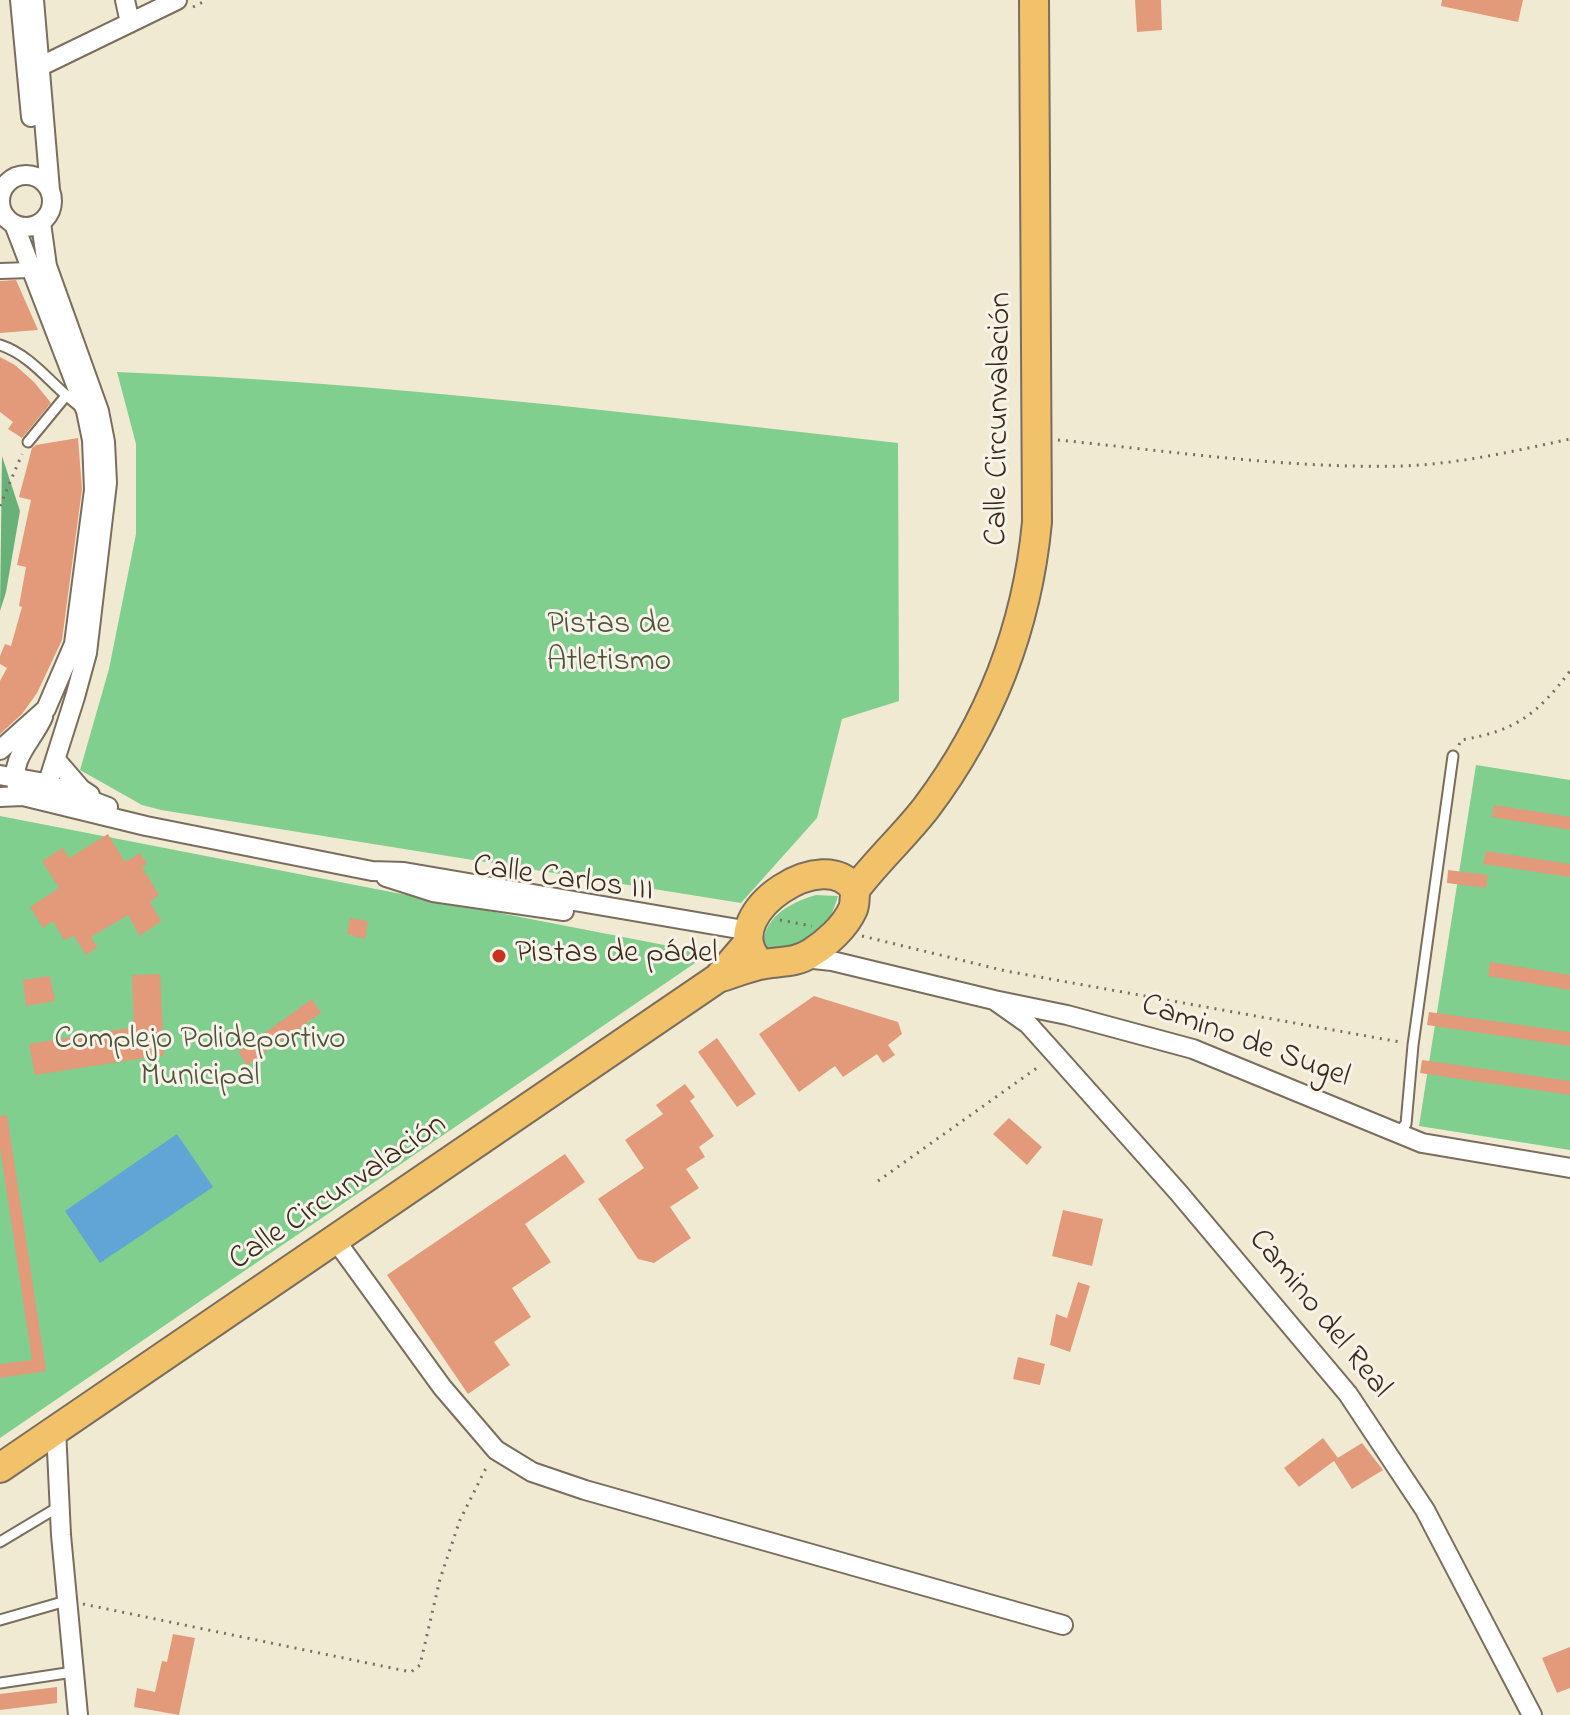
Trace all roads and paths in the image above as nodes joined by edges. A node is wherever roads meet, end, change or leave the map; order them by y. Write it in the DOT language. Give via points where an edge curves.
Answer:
graph roads {
  1 [pos="20,0"];
  2 [pos="34,0"];
  3 [pos="125,0"];
  4 [pos="177,0"];
  5 [pos="1034,0"];
  6 [pos="130,23"];
  7 [pos="39,67"];
  8 [pos="43,184"];
  9 [pos="1,192"];
  10 [pos="41,223"];
  11 [pos="14,224"];
  12 [pos="31,270"];
  13 [pos="0,271"];
  14 [pos="0,345"];
  15 [pos="65,397"];
  16 [pos="86,411"];
  17 [pos="1038,437"];
  18 [pos="1570,439"];
  19 [pos="28,442"];
  20 [pos="0,506"];
  21 [pos="1570,671"];
  22 [pos="46,709"];
  23 [pos="0,750"];
  24 [pos="1453,756"];
  25 [pos="56,760"];
  26 [pos="22,782"];
  27 [pos="0,797"];
  28 [pos="109,807"];
  29 [pos="146,826"];
  30 [pos="850,884"];
  31 [pos="753,944"];
  32 [pos="804,958"];
  33 [pos="994,1000"];
  34 [pos="1055,1054"];
  35 [pos="1397,1133"];
  36 [pos="1570,1168"];
  37 [pos="878,1181"];
  38 [pos="334,1238"];
  39 [pos="56,1429"];
  40 [pos="496,1450"];
  41 [pos="0,1468"];
  42 [pos="60,1506"];
  43 [pos="0,1542"];
  44 [pos="66,1601"];
  45 [pos="0,1620"];
  46 [pos="1063,1625"];
  47 [pos="73,1672"];
  48 [pos="0,1683"];
  49 [pos="78,1715"];
  50 [pos="1532,1715"];
  1 -- 8 [label="street"];
  2 -- 7 [label="street"];
  3 -- 6 [label="street"];
  4 -- 6 [label="street"];
  5 -- 17 [label="main road, Calle Circunvalación"];
  6 -- 7 [label="street"];
  7 -- 8 [label="street"];
  8 -- 9 [label="street" via="20,176"];
  8 -- 10 [label="street" via="51,208"];
  9 -- 11 [label="street" via="2,211"];
  10 -- 11 [label="street"];
  10 -- 25 [label="street" via="47,266 99,411 107,472 87,653"];
  11 -- 12 [label="street"];
  12 -- 13 [label="street"];
  12 -- 16 [label="street"];
  14 -- 15 [label="lane" via="31,362"];
  15 -- 16 [label="lane"];
  15 -- 19 [label="lane"];
  16 -- 22 [label="street" via="94,490 76,631"];
  17 -- 18 [label="path" via="1304,463 1403,466 1472,459"];
  17 -- 30 [label="main road, Calle Circunvalación" via="1035,552 1011,653 981,723 925,810"];
  19 -- 20 [label="path"];
  21 -- 24 [label="path" via="1550,698 1520,723 1461,740"];
  22 -- 23 [label="street"];
  22 -- 26 [label="street" via="17,759"];
  24 -- 35 [label="lane" via="1406,1124"];
  25 -- 26 [label="street"];
  25 -- 28 [label="street" via="81,789"];
  26 -- 27 [label="street"];
  26 -- 28 [label="street, Calle Carlos III"];
  26 -- 29 [label="street, Calle Carlos III"];
  28 -- 29 [label="street, Calle Carlos III"];
  29 -- 31 [label="street, Calle Carlos III" via="372,871 404,872"];
  30 -- 31 [label="main road, Calle Circunvalación" via="836,875 807,878 780,889 760,909"];
  30 -- 32 [label="main road" via="852,910 838,931"];
  31 -- 32 [label="main road" via="782,963"];
  31 -- 38 [label="main road, Calle Circunvalación" via="718,978"];
  32 -- 33 [label="street, Camino de Sugel"];
  33 -- 34 [label="street, Camino del Real" via="1028,1024"];
  33 -- 35 [label="street, Camino de Sugel" via="1193,1049"];
  34 -- 37 [label="path"];
  34 -- 50 [label="street, Camino del Real" via="1348,1394 1425,1510"];
  35 -- 36 [label="street, Camino de Sugel" via="1422,1143"];
  38 -- 39 [label="main road, Calle Circunvalación"];
  38 -- 40 [label="street" via="442,1387"];
  39 -- 41 [label="main road, Calle Circunvalación"];
  39 -- 42 [label="street"];
  40 -- 44 [label="path" via="460,1520 420,1665 411,1672"];
  40 -- 46 [label="street" via="552,1480"];
  42 -- 43 [label="lane"];
  42 -- 44 [label="street"];
  44 -- 45 [label="lane"];
  44 -- 47 [label="street"];
  47 -- 48 [label="lane"];
  47 -- 49 [label="street"];
}
